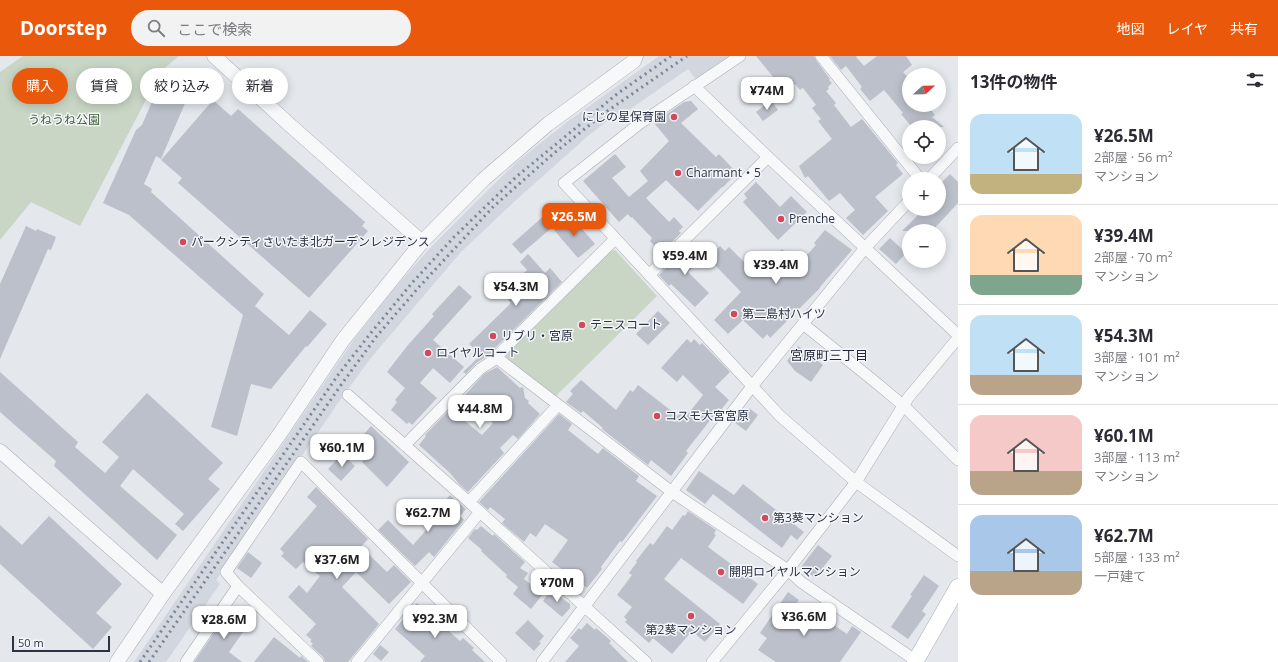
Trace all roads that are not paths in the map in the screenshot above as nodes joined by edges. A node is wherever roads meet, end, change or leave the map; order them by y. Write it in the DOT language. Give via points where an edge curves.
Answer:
graph roads {
  1 [pos="214,56"];
  2 [pos="636,56"];
  3 [pos="740,56"];
  4 [pos="821,56"];
  5 [pos="694,86"];
  6 [pos="958,148"];
  7 [pos="768,157"];
  8 [pos="914,172"];
  9 [pos="936,172"];
  10 [pos="902,208"];
  11 [pos="615,239"];
  12 [pos="422,242"];
  13 [pos="865,248"];
  14 [pos="649,275"];
  15 [pos="803,324"];
  16 [pos="956,330"];
  17 [pos="497,358"];
  18 [pos="753,385"];
  19 [pos="348,395"];
  20 [pos="558,405"];
  21 [pos="904,406"];
  22 [pos="405,445"];
  23 [pos="0,451"];
  24 [pos="958,460"];
  25 [pos="856,482"];
  26 [pos="672,492"];
  27 [pos="469,502"];
  28 [pos="480,512"];
  29 [pos="958,556"];
  30 [pos="788,570"];
  31 [pos="422,584"];
  32 [pos="238,586"];
  33 [pos="958,587"];
  34 [pos="163,594"];
  35 [pos="584,606"];
  36 [pos="915,661"];
  37 [pos="117,662"];
  38 [pos="186,662"];
  39 [pos="318,662"];
  40 [pos="357,662"];
  41 [pos="501,662"];
  42 [pos="542,662"];
  43 [pos="646,662"];
  44 [pos="712,662"];
  1 -- 12 [label="street"];
  2 -- 12 [label="street" via="634,61 548,124 484,179"];
  3 -- 5 [label="street"];
  4 -- 8 [label="street"];
  5 -- 7 [label="street"];
  5 -- 11 [label="street" via="639,124 564,183"];
  6 -- 9 [label="street"];
  7 -- 13 [label="street"];
  7 -- 14 [label="street"];
  10 -- 13 [label="street"];
  11 -- 14 [label="street"];
  11 -- 17 [label="street"];
  12 -- 34 [label="street" via="343,340"];
  13 -- 15 [label="street"];
  13 -- 16 [label="street"];
  14 -- 18 [label="street"];
  15 -- 18 [label="street"];
  15 -- 21 [label="street"];
  16 -- 21 [label="street"];
  17 -- 20 [label="street"];
  17 -- 22 [label="street" via="480,369"];
  18 -- 25 [label="street" via="780,416"];
  18 -- 26 [label="street"];
  19 -- 22 [label="street"];
  20 -- 26 [label="street"];
  20 -- 27 [label="street"];
  21 -- 24 [label="street"];
  21 -- 25 [label="street"];
  22 -- 27 [label="street"];
  23 -- 34 [label="street"];
  25 -- 29 [label="street"];
  25 -- 30 [label="street"];
  26 -- 30 [label="street"];
  26 -- 35 [label="street"];
  27 -- 28 [label="street"];
  28 -- 31 [label="street"];
  28 -- 35 [label="street"];
  30 -- 36 [label="street" via="801,582"];
  30 -- 44 [label="street"];
  31 -- 32 [label="street" via="301,462 226,572"];
  31 -- 40 [label="street"];
  31 -- 41 [label="street"];
  32 -- 38 [label="street"];
  32 -- 39 [label="street"];
  33 -- 36 [label="main road"];
  34 -- 37 [label="street"];
  35 -- 42 [label="street"];
  35 -- 43 [label="street"];
}
